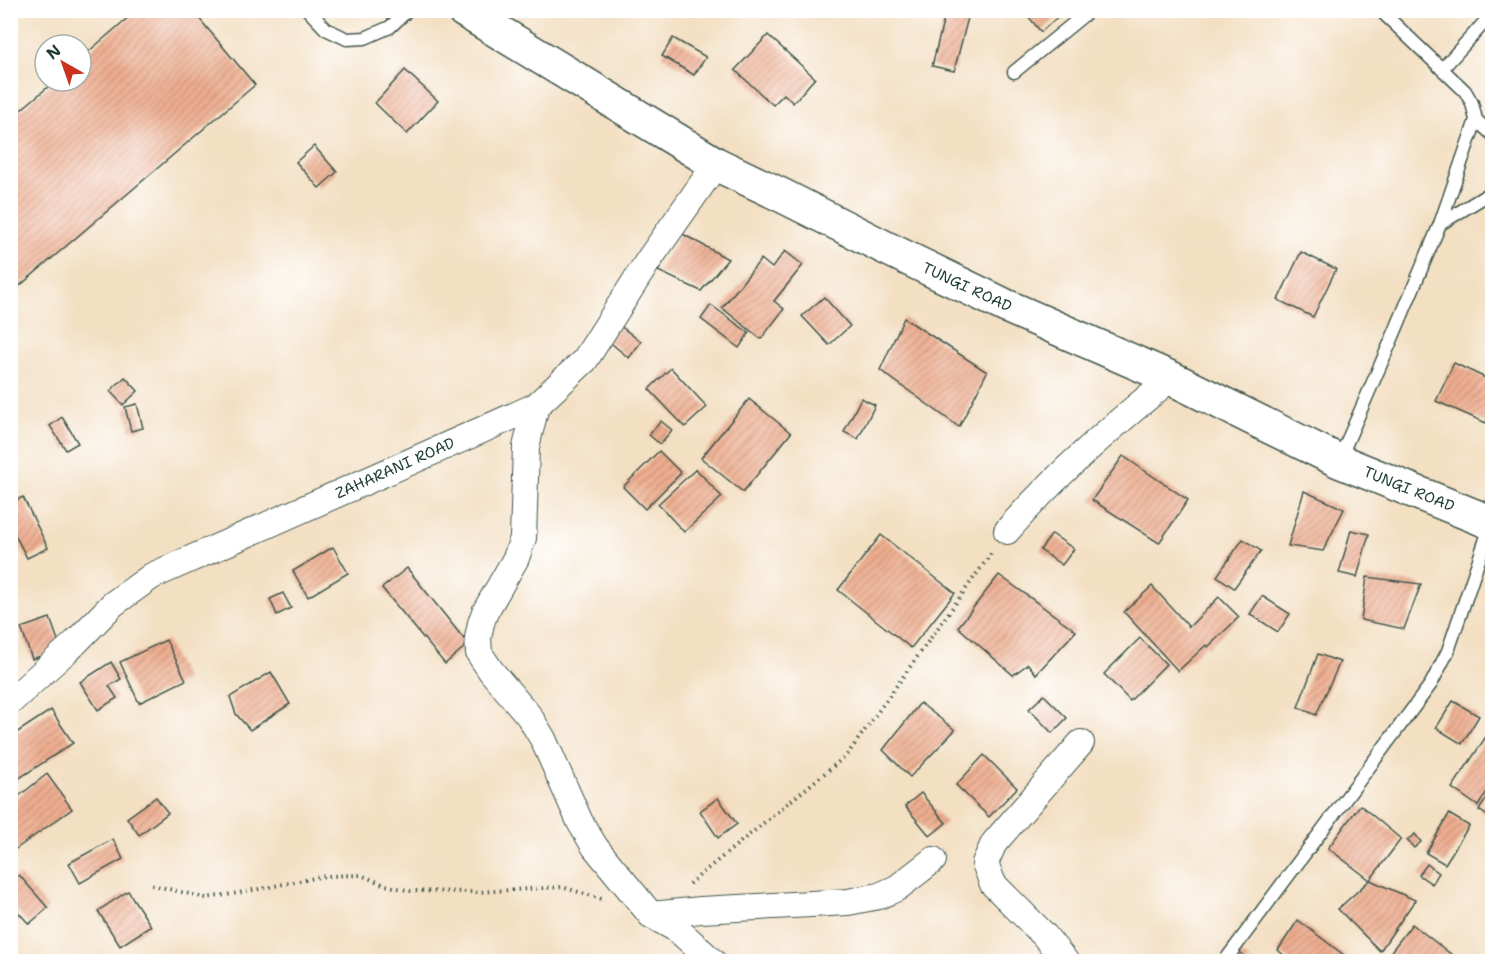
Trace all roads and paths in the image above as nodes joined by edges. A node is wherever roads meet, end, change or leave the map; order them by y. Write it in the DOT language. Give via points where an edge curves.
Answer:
graph roads {
  1 [pos="308,10"];
  2 [pos="408,10"];
  3 [pos="463,10"];
  4 [pos="1090,10"];
  5 [pos="1380,10"];
  6 [pos="1492,14"];
  7 [pos="1442,69"];
  8 [pos="1014,72"];
  9 [pos="1476,120"];
  10 [pos="1492,134"];
  11 [pos="716,164"];
  12 [pos="1492,192"];
  13 [pos="1440,224"];
  14 [pos="1172,378"];
  15 [pos="536,406"];
  16 [pos="1339,461"];
  17 [pos="1492,523"];
  18 [pos="1007,531"];
  19 [pos="10,702"];
  20 [pos="1081,743"];
  21 [pos="933,860"];
  22 [pos="152,885"];
  23 [pos="687,886"];
  24 [pos="606,901"];
  25 [pos="651,915"];
  26 [pos="713,962"];
  27 [pos="1066,962"];
  28 [pos="1224,962"];
  1 -- 2 [label="lane" via="326,29 347,39 365,38 390,27"];
  3 -- 11 [label="main road, TUNGI ROAD"];
  4 -- 8 [label="lane"];
  5 -- 7 [label="lane"];
  6 -- 7 [label="lane"];
  7 -- 9 [label="lane" via="1465,91"];
  9 -- 10 [label="lane"];
  9 -- 13 [label="lane"];
  11 -- 14 [label="main road, TUNGI ROAD" via="1006,306"];
  11 -- 15 [label="street, ZAHARANI ROAD" via="585,360"];
  12 -- 13 [label="lane"];
  13 -- 16 [label="lane"];
  14 -- 16 [label="main road, TUNGI ROAD"];
  14 -- 18 [label="street" via="1110,429"];
  15 -- 19 [label="street, ZAHARANI ROAD" via="152,576 113,604"];
  15 -- 25 [label="street" via="526,447 523,538 481,622 479,653 543,739 588,837"];
  16 -- 17 [label="main road, TUNGI ROAD"];
  17 -- 28 [label="lane" via="1448,651 1431,684"];
  18 -- 23 [label="path" via="847,755"];
  20 -- 27 [label="street" via="994,843 985,862 993,884"];
  21 -- 25 [label="street" via="897,888 879,896 848,902"];
  22 -- 24 [label="path" via="206,898 325,876 361,875 411,891 478,892 562,886"];
  25 -- 26 [label="street" via="678,930"];
}
